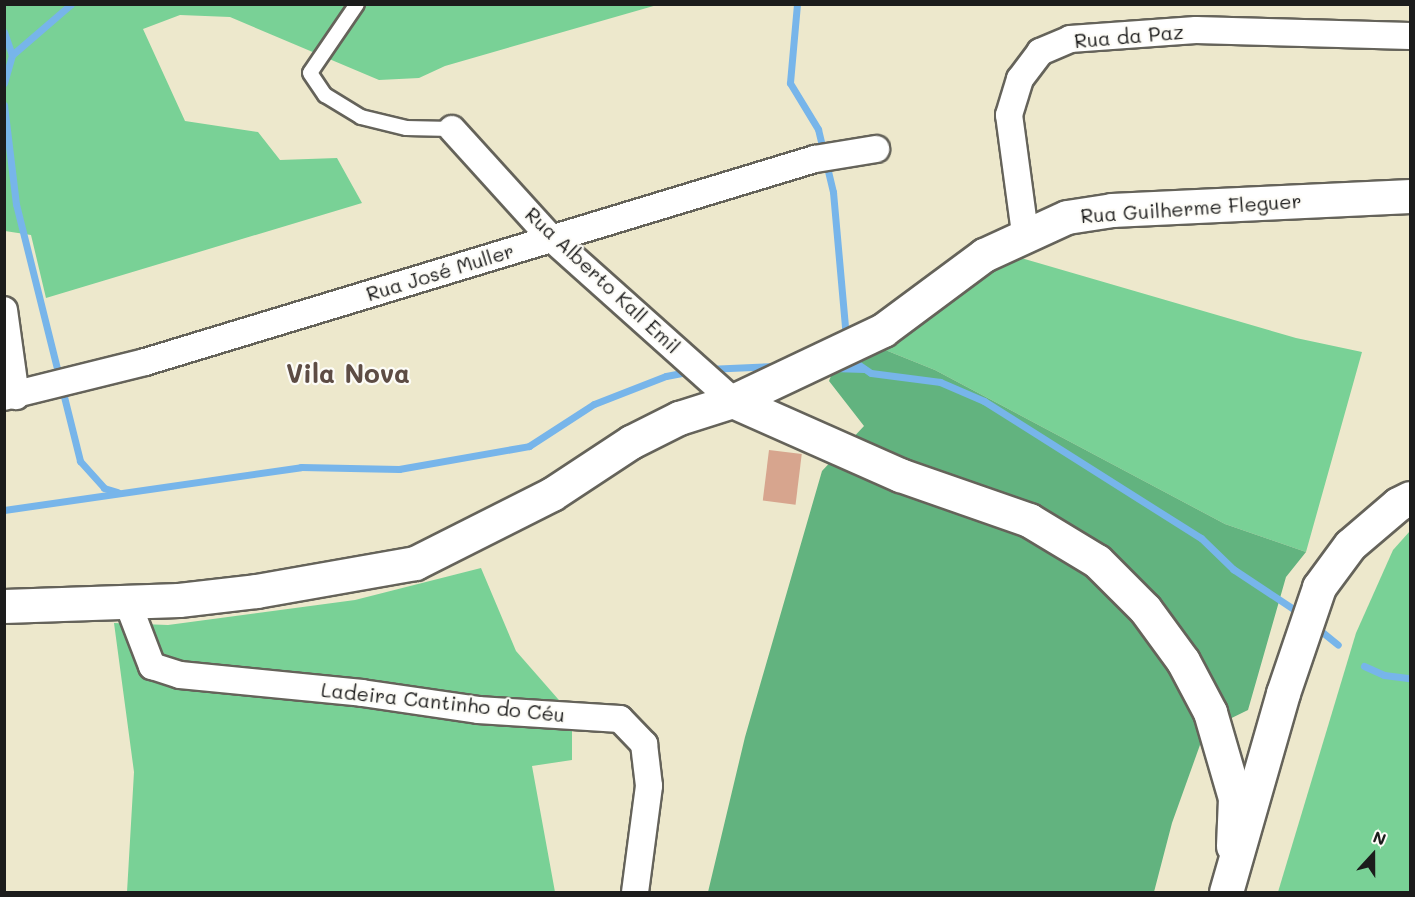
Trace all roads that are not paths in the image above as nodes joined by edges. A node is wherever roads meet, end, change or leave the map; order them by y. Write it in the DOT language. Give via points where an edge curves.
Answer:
graph roads {
  1 [pos="357,4"];
  2 [pos="1410,36"];
  3 [pos="452,129"];
  4 [pos="876,149"];
  5 [pos="1410,196"];
  6 [pos="1025,233"];
  7 [pos="551,238"];
  8 [pos="4,310"];
  9 [pos="10,397"];
  10 [pos="734,401"];
  11 [pos="1410,498"];
  12 [pos="127,601"];
  13 [pos="4,606"];
  14 [pos="1229,881"];
  15 [pos="634,892"];
  1 -- 3 [label="lane" via="310,73 324,95 361,117 406,129"];
  2 -- 6 [label="street, Rua da Paz" via="1196,30 1070,39 1040,52 1020,79 1009,115"];
  3 -- 7 [label="street, Rua Alberto Kall Emil"];
  4 -- 7 [label="street, Rua José Muller" via="815,159"];
  5 -- 6 [label="street, Rua Guilherme Fleguer" via="1112,210 1067,217"];
  6 -- 10 [label="street, Rua Guilherme Fleguer" via="984,255 883,330"];
  7 -- 9 [label="street, Rua José Muller" via="145,362"];
  7 -- 10 [label="street, Rua Alberto Kall Emil"];
  8 -- 9 [label="street"];
  10 -- 12 [label="street, Rua Guilherme Fleguer" via="679,418 631,442 552,494 509,512 415,563 257,591"];
  10 -- 14 [label="street" via="900,475 1029,520 1097,561 1145,609 1183,661 1210,712 1235,798"];
  11 -- 14 [label="street" via="1350,545 1319,587"];
  12 -- 13 [label="street, Rua Guilherme Fleguer"];
  12 -- 15 [label="street, Ladeira Cantinho do Céu" via="152,666 180,675 362,693 478,710 620,719 634,729 644,744 649,786"];
}
